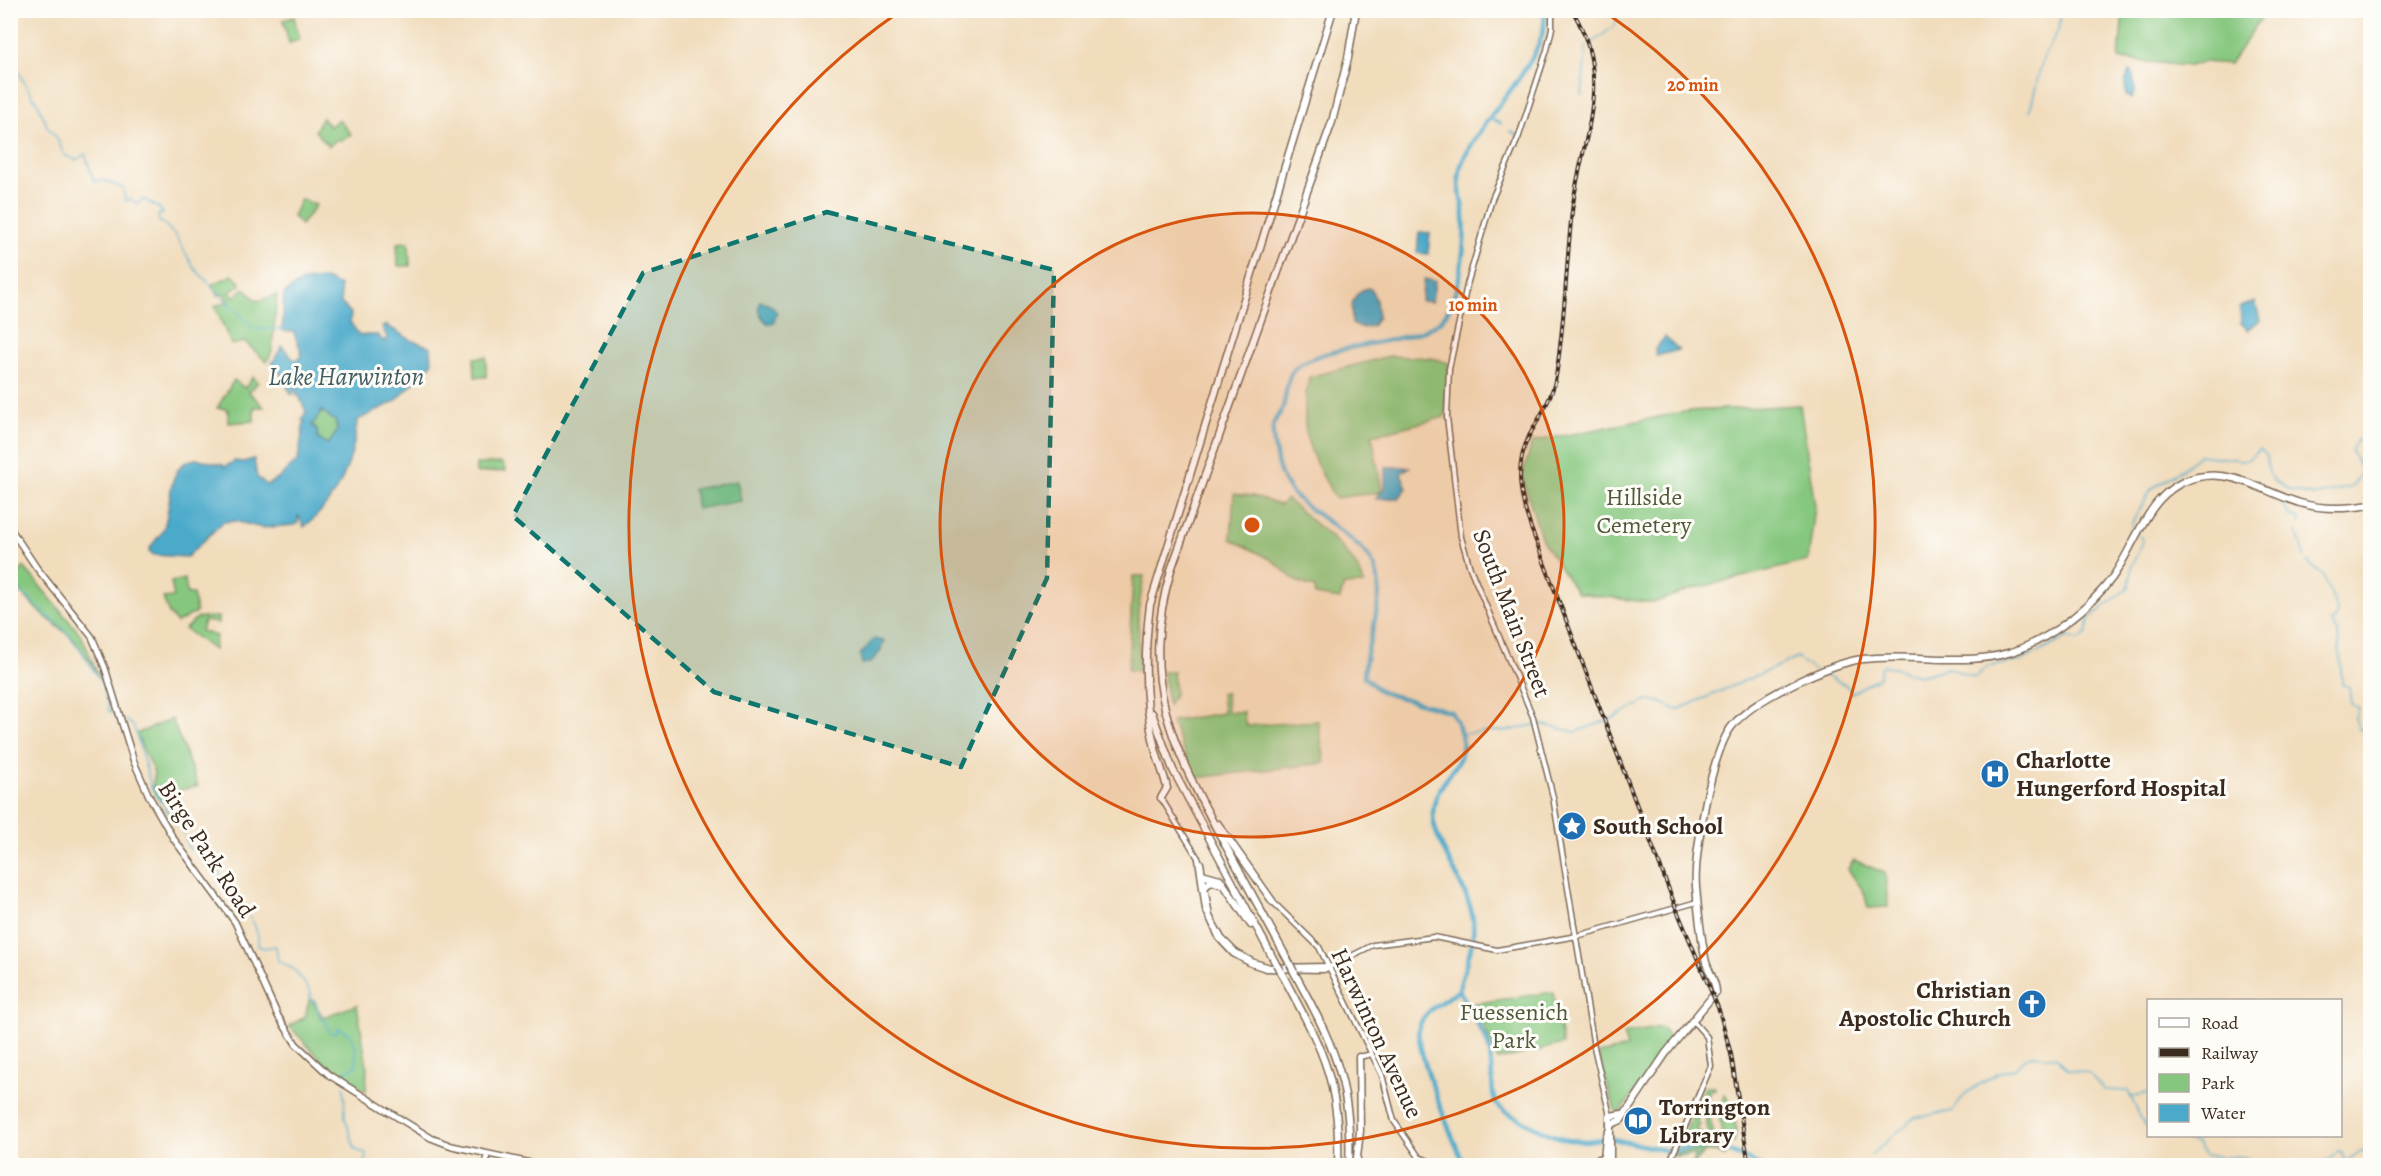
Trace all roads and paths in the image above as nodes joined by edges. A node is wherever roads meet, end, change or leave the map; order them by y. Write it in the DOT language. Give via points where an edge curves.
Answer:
graph roads {
  1 [pos="1334,10"];
  2 [pos="1356,10"];
  3 [pos="1552,10"];
  4 [pos="2370,505"];
  5 [pos="10,528"];
  6 [pos="1146,681"];
  7 [pos="1195,789"];
  8 [pos="1161,798"];
  9 [pos="1203,874"];
  10 [pos="1206,886"];
  11 [pos="1226,888"];
  12 [pos="1273,902"];
  13 [pos="1698,902"];
  14 [pos="1577,936"];
  15 [pos="1267,948"];
  16 [pos="1328,967"];
  17 [pos="1692,1020"];
  18 [pos="1371,1054"];
  19 [pos="1359,1057"];
  20 [pos="1622,1114"];
  21 [pos="1610,1116"];
  22 [pos="1607,1147"];
  23 [pos="487,1153"];
  24 [pos="1430,1163"];
  25 [pos="1592,1165"];
  26 [pos="485,1166"];
  27 [pos="544,1166"];
  28 [pos="1338,1166"];
  29 [pos="1349,1166"];
  30 [pos="1356,1166"];
  31 [pos="1611,1166"];
  32 [pos="1668,1166"];
  1 -- 6 [label="highway" via="1156,582 1147,630"];
  2 -- 7 [label="highway" via="1343,83 1324,148 1179,548 1160,614 1163,702 1175,745"];
  3 -- 14 [label="main road, South Main Street" via="1552,33 1519,136 1492,199 1467,285 1449,369 1447,400 1461,537 1470,568 1535,724 1562,841"];
  4 -- 13 [label="highway" via="2319,507 2230,477 2208,475 2184,481 2165,493 2150,510 2114,575 2091,601 2049,634 2020,649 1989,657 1862,659 1818,673 1751,709 1732,725 1721,745 1696,861"];
  5 -- 23 [label="main road, Birge Park Road" via="92,637 134,762 150,796 173,838 235,922 288,1033 318,1066 431,1138"];
  6 -- 8 [label="highway" via="1154,746 1167,788"];
  6 -- 15 [label="highway" via="1154,720 1173,770"];
  7 -- 12 [label="highway"];
  7 -- 29 [label="highway, bridge" via="1334,1049 1350,1118"];
  8 -- 9 [label="main road"];
  9 -- 10 [label="main road"];
  9 -- 11 [label="highway" via="1217,877"];
  9 -- 16 [label="main road" via="1209,922 1233,954 1266,969"];
  10 -- 11 [label="highway" via="1215,881"];
  10 -- 16 [label="main road" via="1212,921 1236,952 1270,967"];
  11 -- 15 [label="highway"];
  12 -- 16 [label="main road, Harwinton Avenue" via="1318,947"];
  13 -- 14 [label="main road"];
  13 -- 17 [label="highway" via="1705,959 1716,988"];
  14 -- 16 [label="main road" via="1497,950 1434,937 1373,945"];
  14 -- 21 [label="main road, South Main Street" via="1594,1047"];
  15 -- 28 [label="highway, bridge" via="1323,1054 1337,1102"];
  16 -- 18 [label="main road, Harwinton Avenue"];
  17 -- 20 [label="highway"];
  17 -- 32 [label="main road" via="1707,1037 1711,1066"];
  18 -- 19 [label="main road"];
  18 -- 24 [label="main road, Harwinton Avenue" via="1382,1075 1394,1121 1422,1161"];
  19 -- 30 [label="highway" via="1360,1131"];
  20 -- 21 [label="highway"];
  20 -- 22 [label="highway"];
  21 -- 22 [label="highway, South Main Street"];
  22 -- 25 [label="highway"];
  22 -- 31 [label="main road"];
  23 -- 26 [label="main road"];
  23 -- 27 [label="main road, Birge Park Road"];
}
